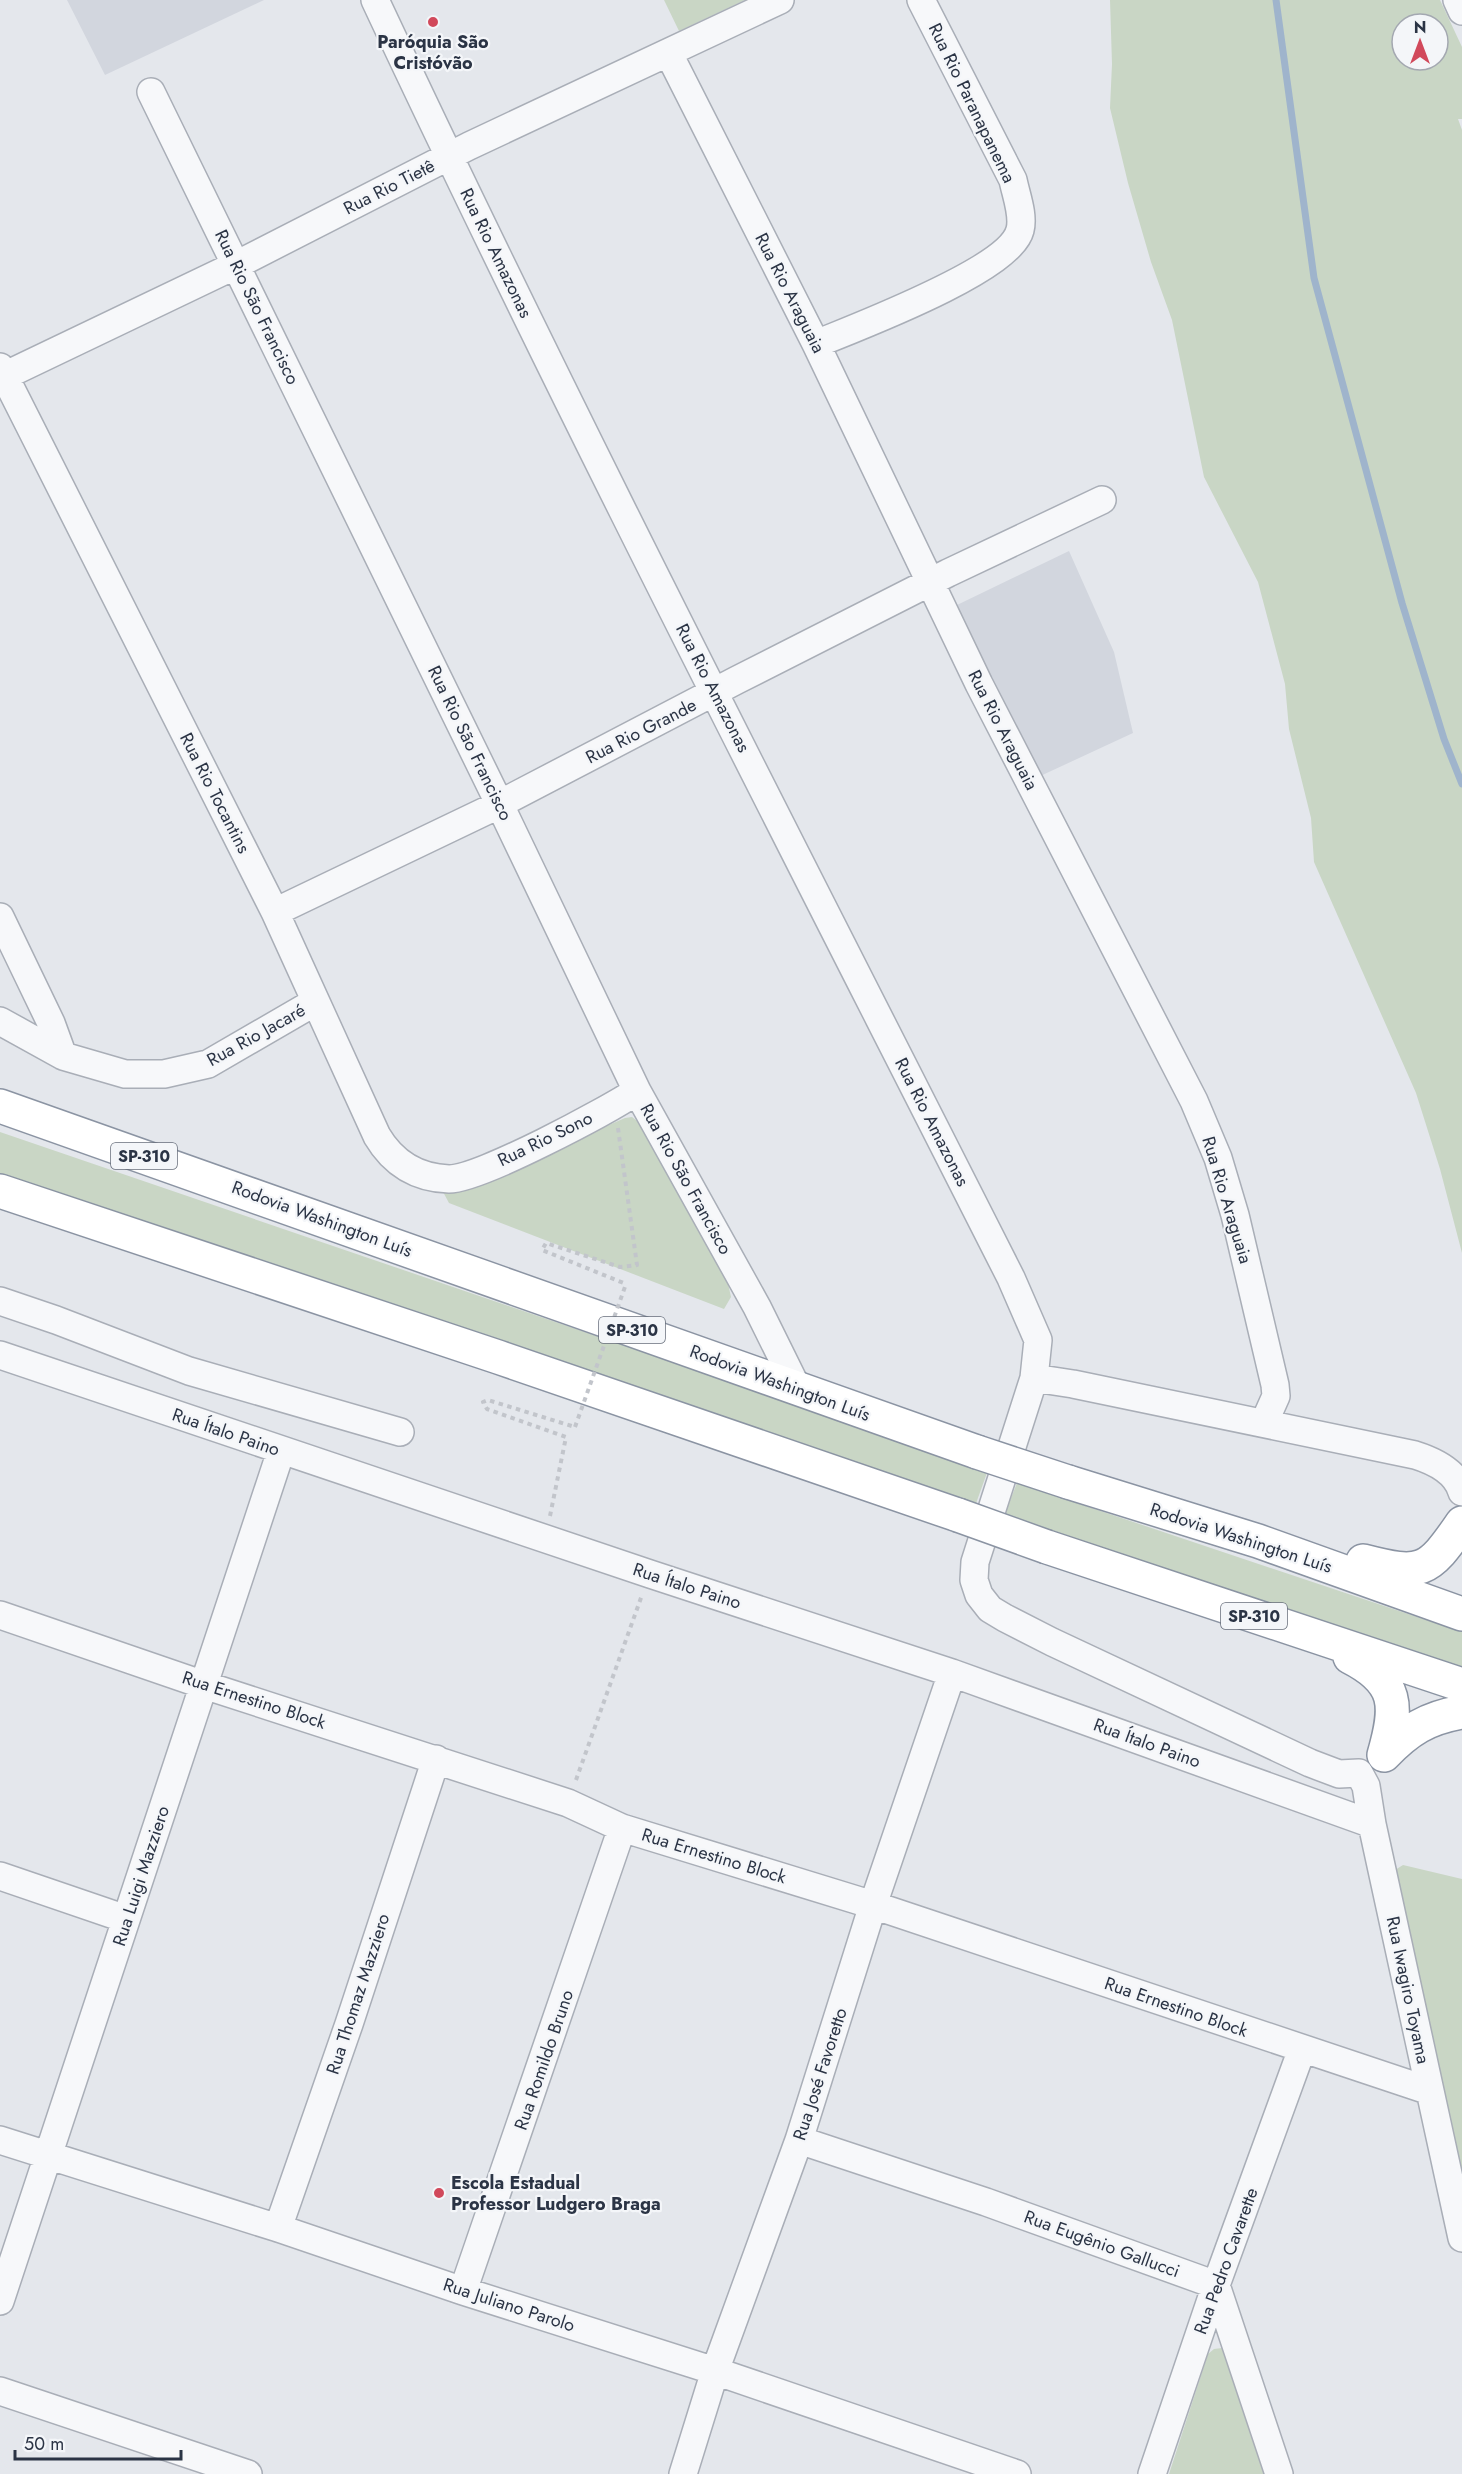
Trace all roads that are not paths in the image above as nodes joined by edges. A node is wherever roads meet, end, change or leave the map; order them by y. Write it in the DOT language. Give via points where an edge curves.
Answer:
graph roads {
  1 [pos="375,0"];
  2 [pos="780,0"];
  3 [pos="921,0"];
  4 [pos="1457,0"];
  5 [pos="1462,11"];
  6 [pos="669,54"];
  7 [pos="151,92"];
  8 [pos="448,156"];
  9 [pos="236,264"];
  10 [pos="816,344"];
  11 [pos="1,373"];
  12 [pos="1102,500"];
  13 [pos="930,583"];
  14 [pos="715,693"];
  15 [pos="500,803"];
  16 [pos="275,912"];
  17 [pos="0,917"];
  18 [pos="315,1002"];
  19 [pos="0,1021"];
  20 [pos="63,1056"];
  21 [pos="626,1098"];
  22 [pos="0,1106"];
  23 [pos="450,1179"];
  24 [pos="0,1191"];
  25 [pos="0,1301"];
  26 [pos="0,1355"];
  27 [pos="1034,1378"];
  28 [pos="798,1390"];
  29 [pos="1264,1424"];
  30 [pos="400,1431"];
  31 [pos="281,1451"];
  32 [pos="1462,1492"];
  33 [pos="1462,1523"];
  34 [pos="1258,1541"];
  35 [pos="1237,1611"];
  36 [pos="1462,1614"];
  37 [pos="0,1615"];
  38 [pos="952,1672"];
  39 [pos="204,1685"];
  40 [pos="1462,1685"];
  41 [pos="1462,1712"];
  42 [pos="436,1759"];
  43 [pos="1371,1764"];
  44 [pos="1372,1824"];
  45 [pos="622,1828"];
  46 [pos="0,1876"];
  47 [pos="873,1905"];
  48 [pos="126,1920"];
  49 [pos="1302,2049"];
  50 [pos="1430,2091"];
  51 [pos="0,2140"];
  52 [pos="799,2140"];
  53 [pos="49,2157"];
  54 [pos="1458,2204"];
  55 [pos="278,2229"];
  56 [pos="1462,2238"];
  57 [pos="1216,2285"];
  58 [pos="463,2291"];
  59 [pos="0,2301"];
  60 [pos="715,2371"];
  61 [pos="0,2391"];
  62 [pos="248,2474"];
  63 [pos="683,2474"];
  64 [pos="1017,2474"];
  65 [pos="1152,2474"];
  66 [pos="1279,2474"];
  1 -- 8 [label="street, Rua Rio Amazonas"];
  2 -- 6 [label="street, Rua Rio Tietê"];
  3 -- 10 [label="street, Rua Rio Paranapanema" via="1013,180 1020,229 1001,256 955,283"];
  4 -- 5 [label="street"];
  6 -- 8 [label="street, Rua Rio Tietê"];
  6 -- 10 [label="street, Rua Rio Araguaia"];
  7 -- 9 [label="street, Rua Rio São Francisco"];
  8 -- 9 [label="street, Rua Rio Tietê"];
  8 -- 14 [label="street, Rua Rio Amazonas"];
  9 -- 11 [label="street, Rua Rio Tietê"];
  9 -- 15 [label="street, Rua Rio São Francisco"];
  10 -- 13 [label="street, Rua Rio Araguaia"];
  11 -- 16 [label="street, Rua Rio Tocantins"];
  12 -- 13 [label="street, Rua Rio Grande"];
  13 -- 14 [label="street, Rua Rio Grande"];
  13 -- 29 [label="street, Rua Rio Araguaia" via="1194,1101 1218,1158 1275,1385 1276,1395"];
  14 -- 15 [label="street, Rua Rio Grande"];
  14 -- 27 [label="street, Rua Rio Amazonas" via="1011,1278 1038,1340"];
  15 -- 16 [label="street, Rua Rio Grande"];
  15 -- 21 [label="street, Rua Rio São Francisco"];
  16 -- 18 [label="street, Rua Rio Tocantins"];
  17 -- 20 [label="street"];
  18 -- 20 [label="street, Rua Rio Jacaré" via="208,1064 154,1074 125,1074"];
  18 -- 23 [label="street, Rua Rio Tocantins" via="387,1153 416,1172"];
  19 -- 20 [label="street, Rua Rio Jacaré"];
  21 -- 23 [label="street, Rua Rio Sono" via="506,1159"];
  21 -- 28 [label="street, Rua Rio São Francisco" via="757,1307"];
  22 -- 28 [label="highway, Rodovia Washington Luís / SP-310"];
  24 -- 35 [label="highway, SP-310, bridge"];
  25 -- 30 [label="street" via="189,1371"];
  26 -- 31 [label="street, Rua Ítalo Paino"];
  27 -- 29 [label="street"];
  27 -- 43 [label="street, Rua Rio Amazonas" via="975,1562 974,1580 990,1609 1310,1763 1339,1774"];
  28 -- 34 [label="highway, Rodovia Washington Luís / SP-310, bridge" via="1068,1482"];
  29 -- 32 [label="street" via="1430,1460 1460,1484"];
  31 -- 38 [label="street, Rua Ítalo Paino"];
  31 -- 39 [label="street, Rua Luigi Mazziero"];
  33 -- 34 [label="highway" via="1430,1564 1410,1570 1326,1550"];
  34 -- 36 [label="highway, Rodovia Washington Luís / SP-310"];
  35 -- 40 [label="highway, SP-310"];
  35 -- 43 [label="highway" via="1352,1658 1380,1676 1388,1690 1392,1723"];
  37 -- 39 [label="street, Rua Ernestino Block"];
  38 -- 44 [label="street, Rua Ítalo Paino"];
  38 -- 47 [label="street, Rua José Favoretto"];
  39 -- 42 [label="street, Rua Ernestino Block"];
  39 -- 48 [label="street, Rua Luigi Mazziero"];
  41 -- 43 [label="highway" via="1421,1724"];
  42 -- 45 [label="street, Rua Ernestino Block" via="568,1803"];
  42 -- 55 [label="street, Rua Thomaz Mazziero"];
  43 -- 44 [label="street, Rua Iwagiro Toyama" via="1366,1786"];
  44 -- 50 [label="street, Rua Iwagiro Toyama"];
  45 -- 47 [label="street, Rua Ernestino Block"];
  45 -- 58 [label="street, Rua Romildo Bruno"];
  46 -- 48 [label="street"];
  47 -- 49 [label="street, Rua Ernestino Block"];
  47 -- 52 [label="street, Rua José Favoretto"];
  48 -- 53 [label="street, Rua Luigi Mazziero"];
  49 -- 50 [label="street, Rua Ernestino Block"];
  49 -- 57 [label="street, Rua Pedro Cavarette"];
  50 -- 54 [label="street, Rua Iwagiro Toyama"];
  51 -- 53 [label="street, Rua Juliano Parolo"];
  52 -- 57 [label="street, Rua Eugênio Gallucci"];
  52 -- 60 [label="street, Rua José Favoretto"];
  53 -- 55 [label="street, Rua Juliano Parolo"];
  53 -- 59 [label="street, Rua Luigi Mazziero"];
  54 -- 56 [label="street, Rua Iwagiro Toyama"];
  55 -- 58 [label="street, Rua Juliano Parolo"];
  57 -- 65 [label="street, Rua Pedro Cavarette"];
  57 -- 66 [label="street"];
  58 -- 60 [label="street, Rua Juliano Parolo"];
  60 -- 63 [label="street, Rua José Favoretto"];
  60 -- 64 [label="street, Rua Juliano Parolo"];
  61 -- 62 [label="street"];
}
